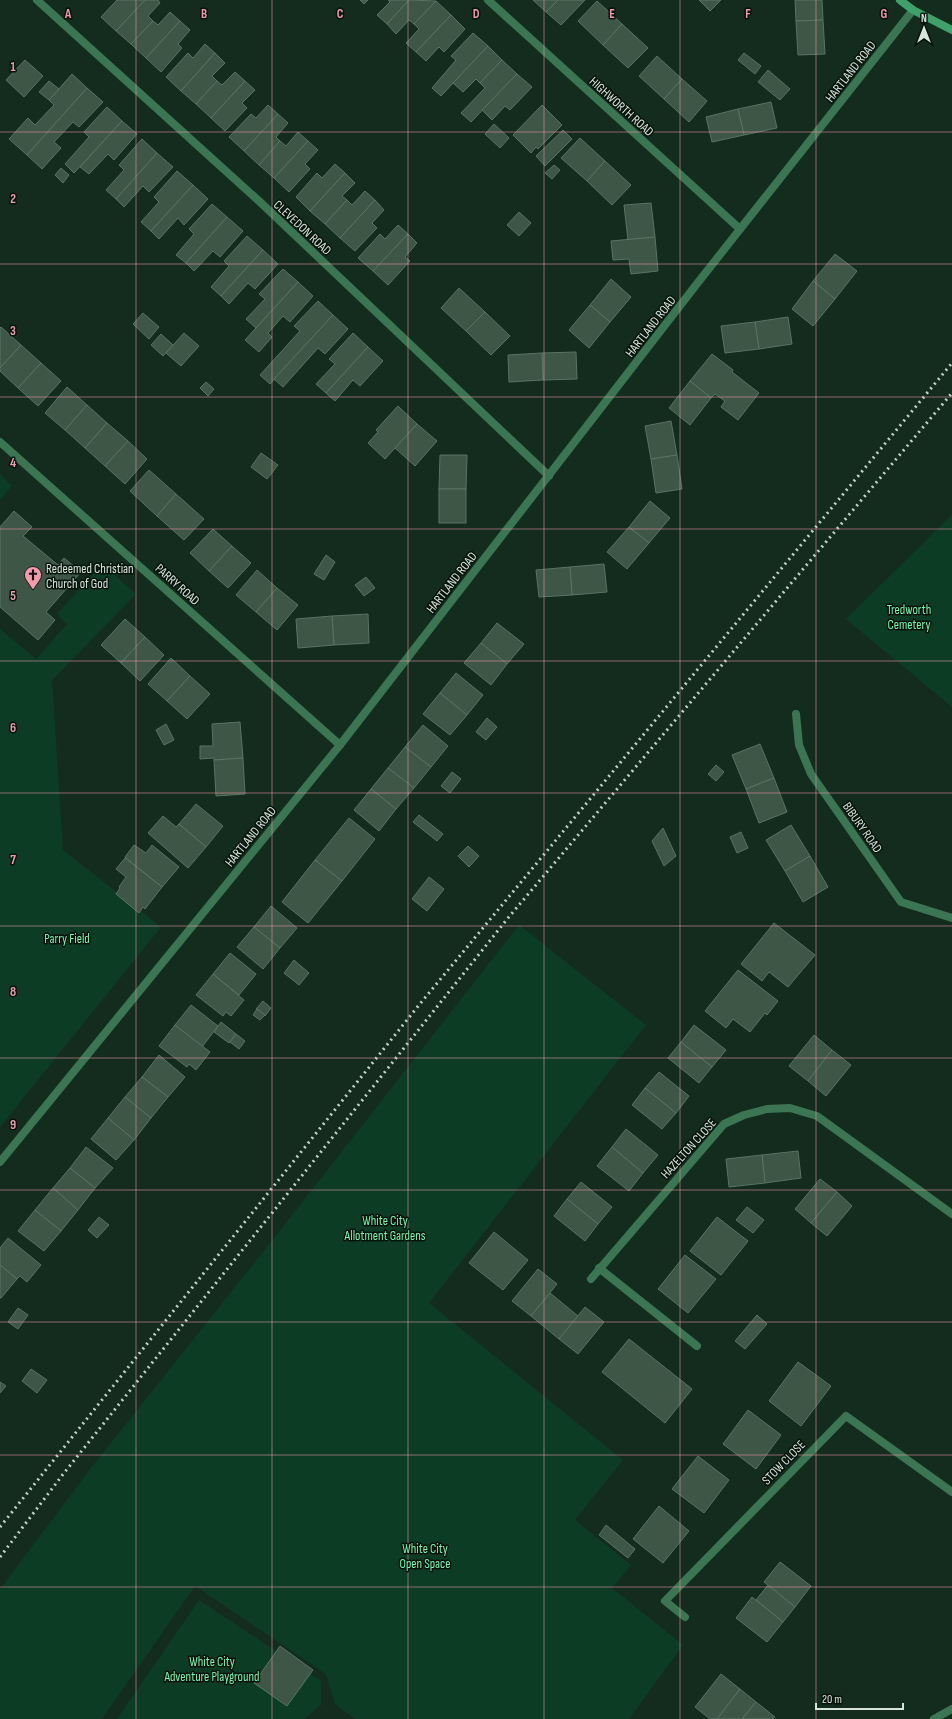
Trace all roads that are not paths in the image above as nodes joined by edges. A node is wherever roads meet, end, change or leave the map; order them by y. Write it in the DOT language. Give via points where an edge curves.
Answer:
graph roads {
  1 [pos="37,0"];
  2 [pos="488,0"];
  3 [pos="900,0"];
  4 [pos="913,10"];
  5 [pos="952,30"];
  6 [pos="740,229"];
  7 [pos="0,442"];
  8 [pos="549,476"];
  9 [pos="796,714"];
  10 [pos="340,745"];
  11 [pos="952,918"];
  12 [pos="0,1162"];
  13 [pos="952,1214"];
  14 [pos="599,1268"];
  15 [pos="591,1279"];
  16 [pos="697,1346"];
  17 [pos="952,1492"];
  18 [pos="684,1617"];
  19 [pos="952,1709"];
  20 [pos="934,1719"];
  1 -- 8 [label="street, CLEVEDON ROAD" via="258,201"];
  2 -- 6 [label="street, HIGHWORTH ROAD"];
  3 -- 4 [label="street"];
  4 -- 5 [label="street"];
  4 -- 6 [label="street, HARTLAND ROAD"];
  6 -- 8 [label="street, HARTLAND ROAD"];
  7 -- 10 [label="street, PARRY ROAD"];
  8 -- 10 [label="street, HARTLAND ROAD"];
  9 -- 11 [label="street, BIBURY ROAD" via="799,745 811,774 901,902"];
  10 -- 12 [label="street, HARTLAND ROAD"];
  13 -- 14 [label="street, HAZELTON CLOSE" via="817,1116 790,1108 767,1109 724,1124"];
  14 -- 15 [label="street, HAZELTON CLOSE"];
  14 -- 16 [label="street"];
  17 -- 18 [label="street, STOW CLOSE" via="846,1416 665,1601"];
  19 -- 20 [label="street"];
}
